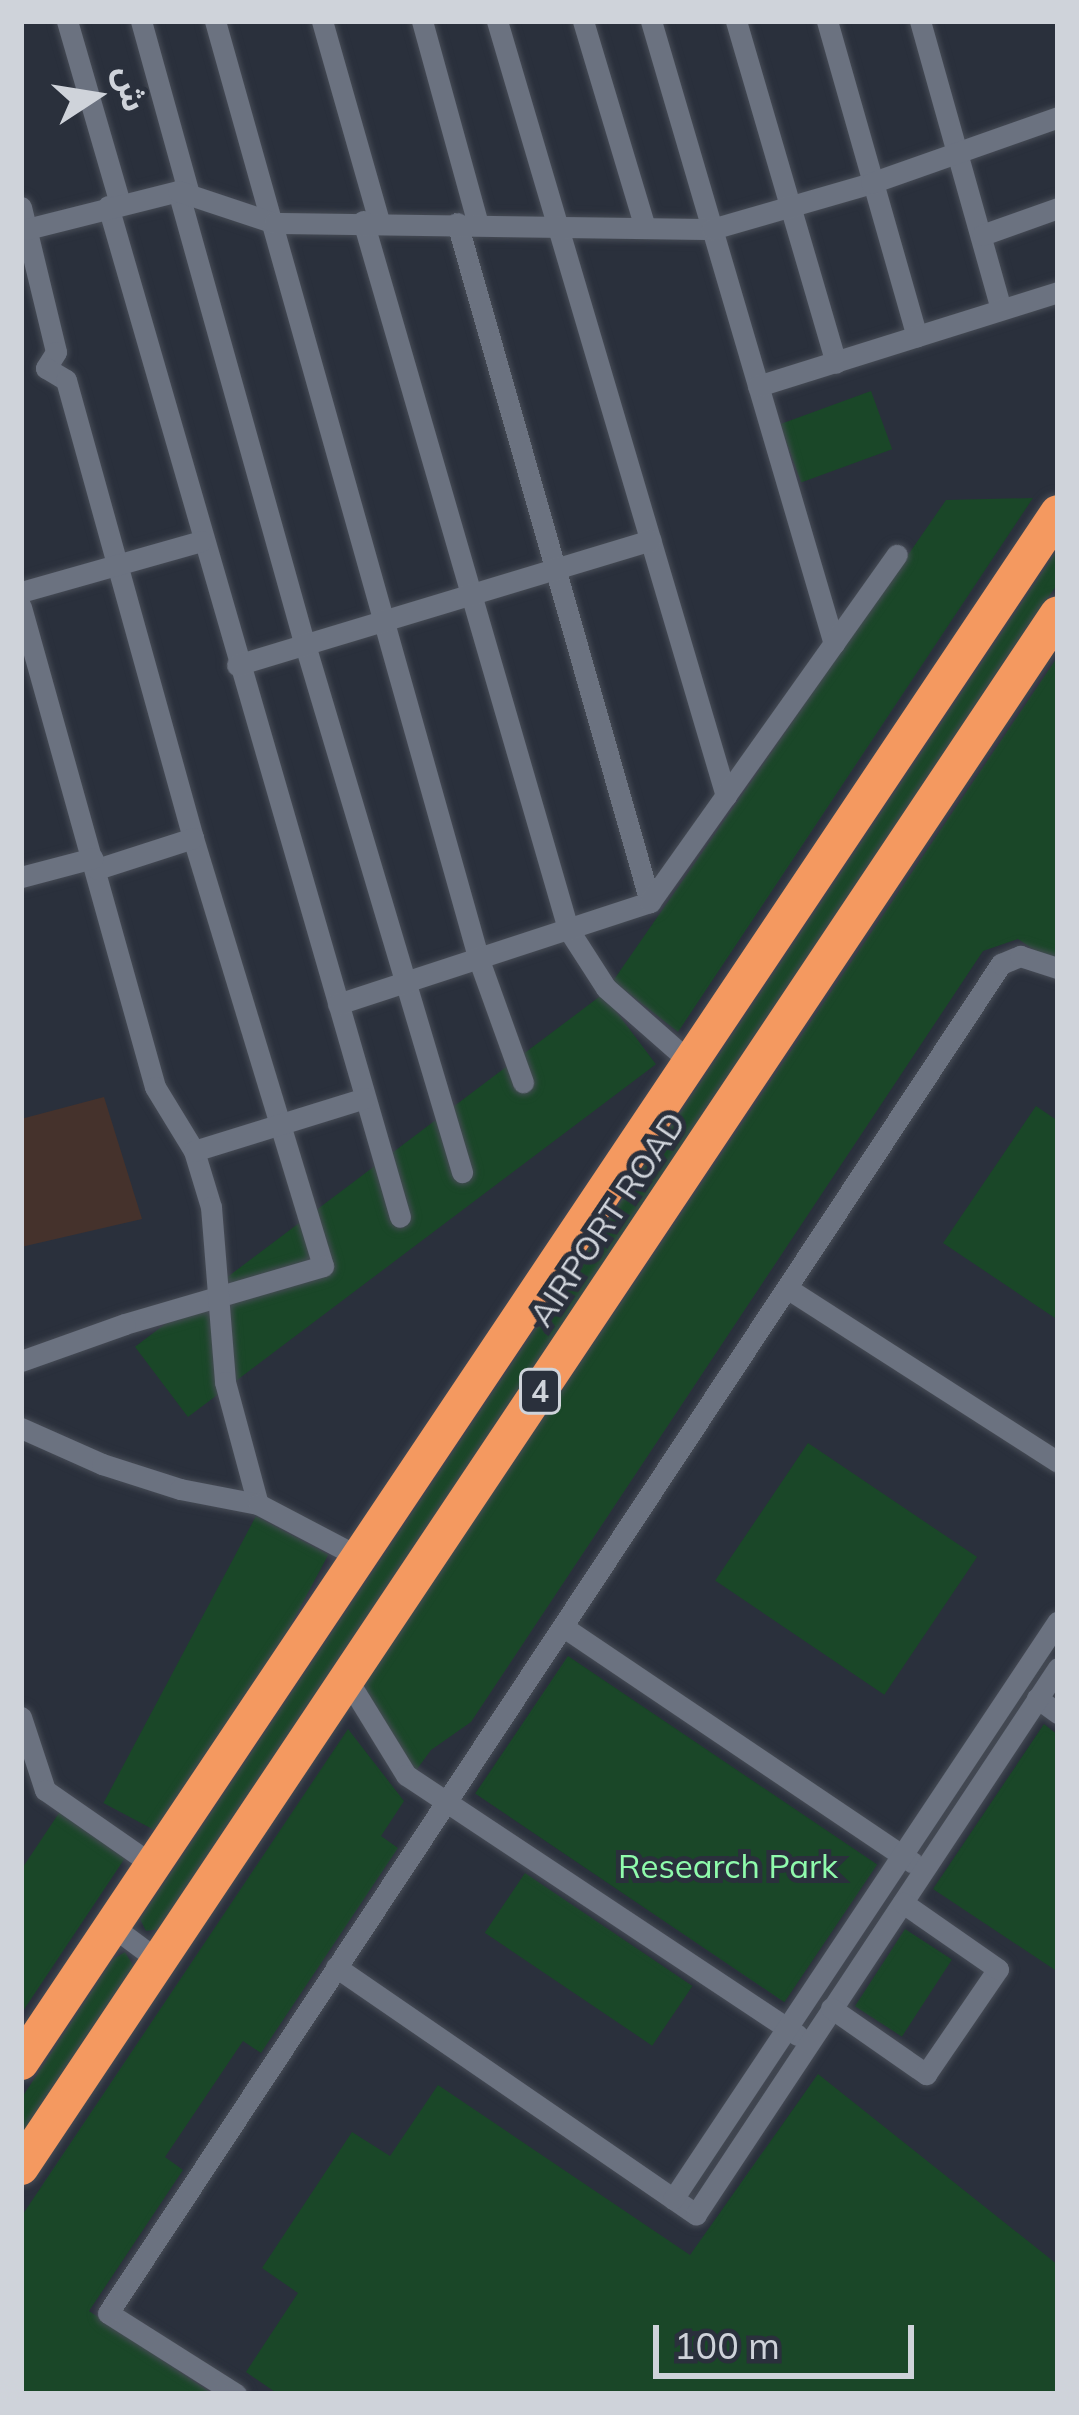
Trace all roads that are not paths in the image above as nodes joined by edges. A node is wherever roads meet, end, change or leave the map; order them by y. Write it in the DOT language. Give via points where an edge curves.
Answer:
graph roads {
  1 [pos="68,21"];
  2 [pos="141,21"];
  3 [pos="215,21"];
  4 [pos="322,21"];
  5 [pos="422,21"];
  6 [pos="497,21"];
  7 [pos="583,21"];
  8 [pos="736,21"];
  9 [pos="827,21"];
  10 [pos="920,21"];
  11 [pos="659,23"];
  12 [pos="1058,117"];
  13 [pos="960,152"];
  14 [pos="871,183"];
  15 [pos="183,191"];
  16 [pos="790,204"];
  17 [pos="114,205"];
  18 [pos="1058,208"];
  19 [pos="24,218"];
  20 [pos="371,221"];
  21 [pos="274,223"];
  22 [pos="468,223"];
  23 [pos="560,226"];
  24 [pos="645,228"];
  25 [pos="712,229"];
  26 [pos="982,235"];
  27 [pos="1058,292"];
  28 [pos="1001,309"];
  29 [pos="917,336"];
  30 [pos="51,360"];
  31 [pos="836,363"];
  32 [pos="21,373"];
  33 [pos="758,386"];
  34 [pos="1058,513"];
  35 [pos="651,540"];
  36 [pos="201,541"];
  37 [pos="897,555"];
  38 [pos="119,566"];
  39 [pos="556,569"];
  40 [pos="21,592"];
  41 [pos="469,592"];
  42 [pos="21,607"];
  43 [pos="381,618"];
  44 [pos="1054,626"];
  45 [pos="834,644"];
  46 [pos="305,648"];
  47 [pos="237,665"];
  48 [pos="725,796"];
  49 [pos="193,838"];
  50 [pos="95,864"];
  51 [pos="21,877"];
  52 [pos="650,902"];
  53 [pos="568,929"];
  54 [pos="479,960"];
  55 [pos="1058,968"];
  56 [pos="407,981"];
  57 [pos="338,1004"];
  58 [pos="691,1063"];
  59 [pos="523,1082"];
  60 [pos="365,1097"];
  61 [pos="281,1124"];
  62 [pos="194,1151"];
  63 [pos="462,1172"];
  64 [pos="400,1216"];
  65 [pos="790,1290"];
  66 [pos="218,1300"];
  67 [pos="21,1361"];
  68 [pos="21,1428"];
  69 [pos="1058,1462"];
  70 [pos="258,1504"];
  71 [pos="359,1557"];
  72 [pos="1058,1622"];
  73 [pos="566,1628"];
  74 [pos="1058,1668"];
  75 [pos="347,1679"];
  76 [pos="1037,1698"];
  77 [pos="1058,1713"];
  78 [pos="21,1717"];
  79 [pos="447,1799"];
  80 [pos="902,1856"];
  81 [pos="153,1865"];
  82 [pos="924,1871"];
  83 [pos="902,1904"];
  84 [pos="112,1926"];
  85 [pos="159,1961"];
  86 [pos="336,1967"];
  87 [pos="831,2008"];
  88 [pos="787,2028"];
  89 [pos="808,2043"];
  90 [pos="21,2062"];
  91 [pos="21,2167"];
  92 [pos="674,2199"];
  93 [pos="236,2394"];
  1 -- 17 [label="street"];
  2 -- 15 [label="street"];
  3 -- 21 [label="street"];
  4 -- 20 [label="street"];
  5 -- 22 [label="street"];
  6 -- 23 [label="street"];
  7 -- 24 [label="street"];
  8 -- 16 [label="street"];
  9 -- 14 [label="street"];
  10 -- 13 [label="street"];
  11 -- 25 [label="street"];
  12 -- 13 [label="street"];
  13 -- 14 [label="street"];
  13 -- 26 [label="street"];
  14 -- 16 [label="street"];
  14 -- 29 [label="street"];
  15 -- 17 [label="street"];
  15 -- 21 [label="street"];
  15 -- 46 [label="street"];
  16 -- 25 [label="street"];
  16 -- 31 [label="street"];
  17 -- 19 [label="street"];
  17 -- 36 [label="street"];
  18 -- 26 [label="street"];
  19 -- 30 [label="street"];
  20 -- 21 [label="street"];
  20 -- 22 [label="street"];
  20 -- 41 [label="street"];
  21 -- 43 [label="street"];
  22 -- 23 [label="street"];
  22 -- 39 [label="street"];
  23 -- 24 [label="street"];
  23 -- 35 [label="street"];
  24 -- 25 [label="street"];
  25 -- 33 [label="street"];
  26 -- 28 [label="street"];
  27 -- 28 [label="street"];
  28 -- 29 [label="street"];
  29 -- 31 [label="street"];
  30 -- 32 [label="street"];
  30 -- 38 [label="street" via="66,380"];
  31 -- 33 [label="street"];
  33 -- 45 [label="street"];
  34 -- 58 [label="highway, AIRPORT ROAD / 4"];
  35 -- 39 [label="street"];
  35 -- 48 [label="street"];
  36 -- 38 [label="street"];
  36 -- 47 [label="street"];
  37 -- 45 [label="street"];
  38 -- 40 [label="street"];
  38 -- 49 [label="street"];
  39 -- 41 [label="street"];
  39 -- 52 [label="street"];
  41 -- 43 [label="street"];
  41 -- 53 [label="street"];
  42 -- 50 [label="street"];
  43 -- 46 [label="street"];
  43 -- 54 [label="street"];
  44 -- 75 [label="highway, AIRPORT ROAD / 4"];
  45 -- 48 [label="street"];
  46 -- 47 [label="street"];
  46 -- 56 [label="street"];
  47 -- 57 [label="street"];
  48 -- 52 [label="street"];
  49 -- 50 [label="street"];
  49 -- 61 [label="street"];
  50 -- 51 [label="street"];
  50 -- 62 [label="street" via="155,1087"];
  52 -- 53 [label="street"];
  53 -- 54 [label="street"];
  53 -- 58 [label="street" via="606,988"];
  54 -- 56 [label="street"];
  54 -- 59 [label="street"];
  55 -- 65 [label="street" via="1020,956 1001,964"];
  56 -- 57 [label="street"];
  56 -- 63 [label="street"];
  57 -- 60 [label="street"];
  58 -- 71 [label="highway, AIRPORT ROAD / 4"];
  60 -- 61 [label="street"];
  60 -- 64 [label="street"];
  61 -- 62 [label="street"];
  61 -- 66 [label="street" via="323,1266"];
  62 -- 66 [label="street" via="211,1207"];
  65 -- 69 [label="street"];
  65 -- 73 [label="street"];
  66 -- 67 [label="street"];
  66 -- 70 [label="street" via="224,1382"];
  68 -- 70 [label="street" via="180,1490"];
  70 -- 71 [label="street"];
  71 -- 81 [label="highway, AIRPORT ROAD / 4"];
  72 -- 80 [label="street"];
  73 -- 79 [label="street"];
  73 -- 80 [label="street"];
  74 -- 76 [label="street"];
  75 -- 79 [label="street" via="406,1775"];
  75 -- 85 [label="highway, AIRPORT ROAD / 4"];
  76 -- 77 [label="street"];
  76 -- 82 [label="street"];
  78 -- 81 [label="street" via="45,1790"];
  79 -- 86 [label="street"];
  79 -- 88 [label="street"];
  80 -- 82 [label="street"];
  80 -- 88 [label="street"];
  81 -- 84 [label="highway, AIRPORT ROAD / 4"];
  82 -- 83 [label="street"];
  83 -- 87 [label="street"];
  83 -- 87 [label="street" via="998,1970 926,2074"];
  84 -- 85 [label="street"];
  84 -- 90 [label="highway, AIRPORT ROAD / 4"];
  85 -- 91 [label="highway, AIRPORT ROAD / 4"];
  86 -- 92 [label="street"];
  86 -- 93 [label="street" via="108,2313"];
  87 -- 89 [label="street"];
  88 -- 89 [label="street"];
  88 -- 92 [label="street"];
  89 -- 92 [label="street" via="696,2214"];
}
